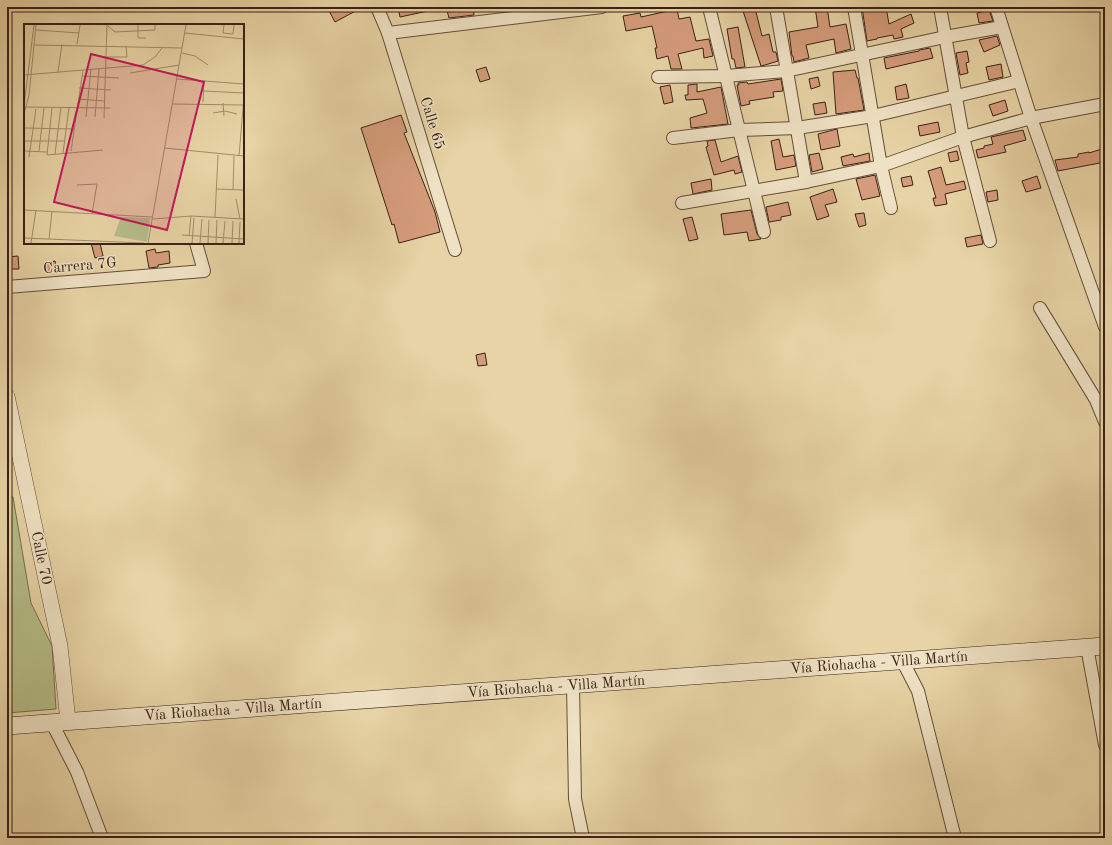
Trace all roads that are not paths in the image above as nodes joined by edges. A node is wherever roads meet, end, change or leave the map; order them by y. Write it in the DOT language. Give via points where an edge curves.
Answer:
graph roads {
  1 [pos="377,7"];
  2 [pos="602,7"];
  3 [pos="709,7"];
  4 [pos="776,7"];
  5 [pos="854,7"];
  6 [pos="940,7"];
  7 [pos="996,7"];
  8 [pos="551,10"];
  9 [pos="1002,27"];
  10 [pos="388,33"];
  11 [pos="945,37"];
  12 [pos="863,55"];
  13 [pos="786,71"];
  14 [pos="726,76"];
  15 [pos="658,77"];
  16 [pos="1019,81"];
  17 [pos="955,96"];
  18 [pos="1105,104"];
  19 [pos="873,116"];
  20 [pos="1031,118"];
  21 [pos="797,128"];
  22 [pos="739,130"];
  23 [pos="963,137"];
  24 [pos="673,138"];
  25 [pos="881,166"];
  26 [pos="806,182"];
  27 [pos="753,190"];
  28 [pos="682,203"];
  29 [pos="891,208"];
  30 [pos="764,232"];
  31 [pos="990,241"];
  32 [pos="196,244"];
  33 [pos="455,250"];
  34 [pos="7,287"];
  35 [pos="1040,308"];
  36 [pos="1105,327"];
  37 [pos="7,396"];
  38 [pos="1100,398"];
  39 [pos="1105,422"];
  40 [pos="1105,646"];
  41 [pos="1087,647"];
  42 [pos="902,660"];
  43 [pos="573,685"];
  44 [pos="60,722"];
  45 [pos="7,726"];
  46 [pos="1105,746"];
  47 [pos="102,838"];
  48 [pos="583,838"];
  49 [pos="955,838"];
  1 -- 10 [label="street, Calle 65"];
  2 -- 8 [label="street"];
  3 -- 14 [label="street"];
  4 -- 13 [label="street"];
  5 -- 12 [label="street"];
  6 -- 11 [label="street"];
  7 -- 9 [label="street"];
  8 -- 10 [label="street"];
  9 -- 11 [label="street"];
  9 -- 16 [label="street"];
  10 -- 33 [label="street, Calle 65"];
  11 -- 12 [label="street"];
  11 -- 17 [label="street"];
  12 -- 13 [label="street"];
  12 -- 19 [label="street"];
  13 -- 14 [label="street"];
  13 -- 21 [label="street"];
  14 -- 15 [label="street"];
  14 -- 22 [label="street"];
  16 -- 17 [label="street"];
  16 -- 20 [label="street"];
  17 -- 19 [label="street"];
  17 -- 23 [label="street"];
  18 -- 20 [label="street"];
  19 -- 21 [label="street"];
  19 -- 25 [label="street"];
  20 -- 23 [label="street"];
  20 -- 36 [label="street"];
  21 -- 22 [label="street"];
  21 -- 26 [label="street"];
  22 -- 24 [label="street"];
  22 -- 27 [label="street"];
  23 -- 25 [label="street"];
  23 -- 31 [label="street"];
  25 -- 26 [label="street"];
  25 -- 29 [label="street"];
  26 -- 27 [label="street"];
  27 -- 28 [label="street"];
  27 -- 30 [label="street"];
  32 -- 34 [label="street, Carrera 7G" via="204,271"];
  35 -- 38 [label="street"];
  37 -- 44 [label="street, Calle 70" via="60,646"];
  38 -- 39 [label="street"];
  40 -- 41 [label="main road, Vía Riohacha - Villa Martín"];
  41 -- 42 [label="main road, Vía Riohacha - Villa Martín"];
  41 -- 46 [label="street"];
  42 -- 43 [label="main road, Vía Riohacha - Villa Martín"];
  42 -- 49 [label="street" via="918,691"];
  43 -- 44 [label="main road, Vía Riohacha - Villa Martín"];
  43 -- 48 [label="street" via="575,799"];
  44 -- 45 [label="main road, Vía Riohacha - Villa Martín"];
  44 -- 47 [label="street"];
}
